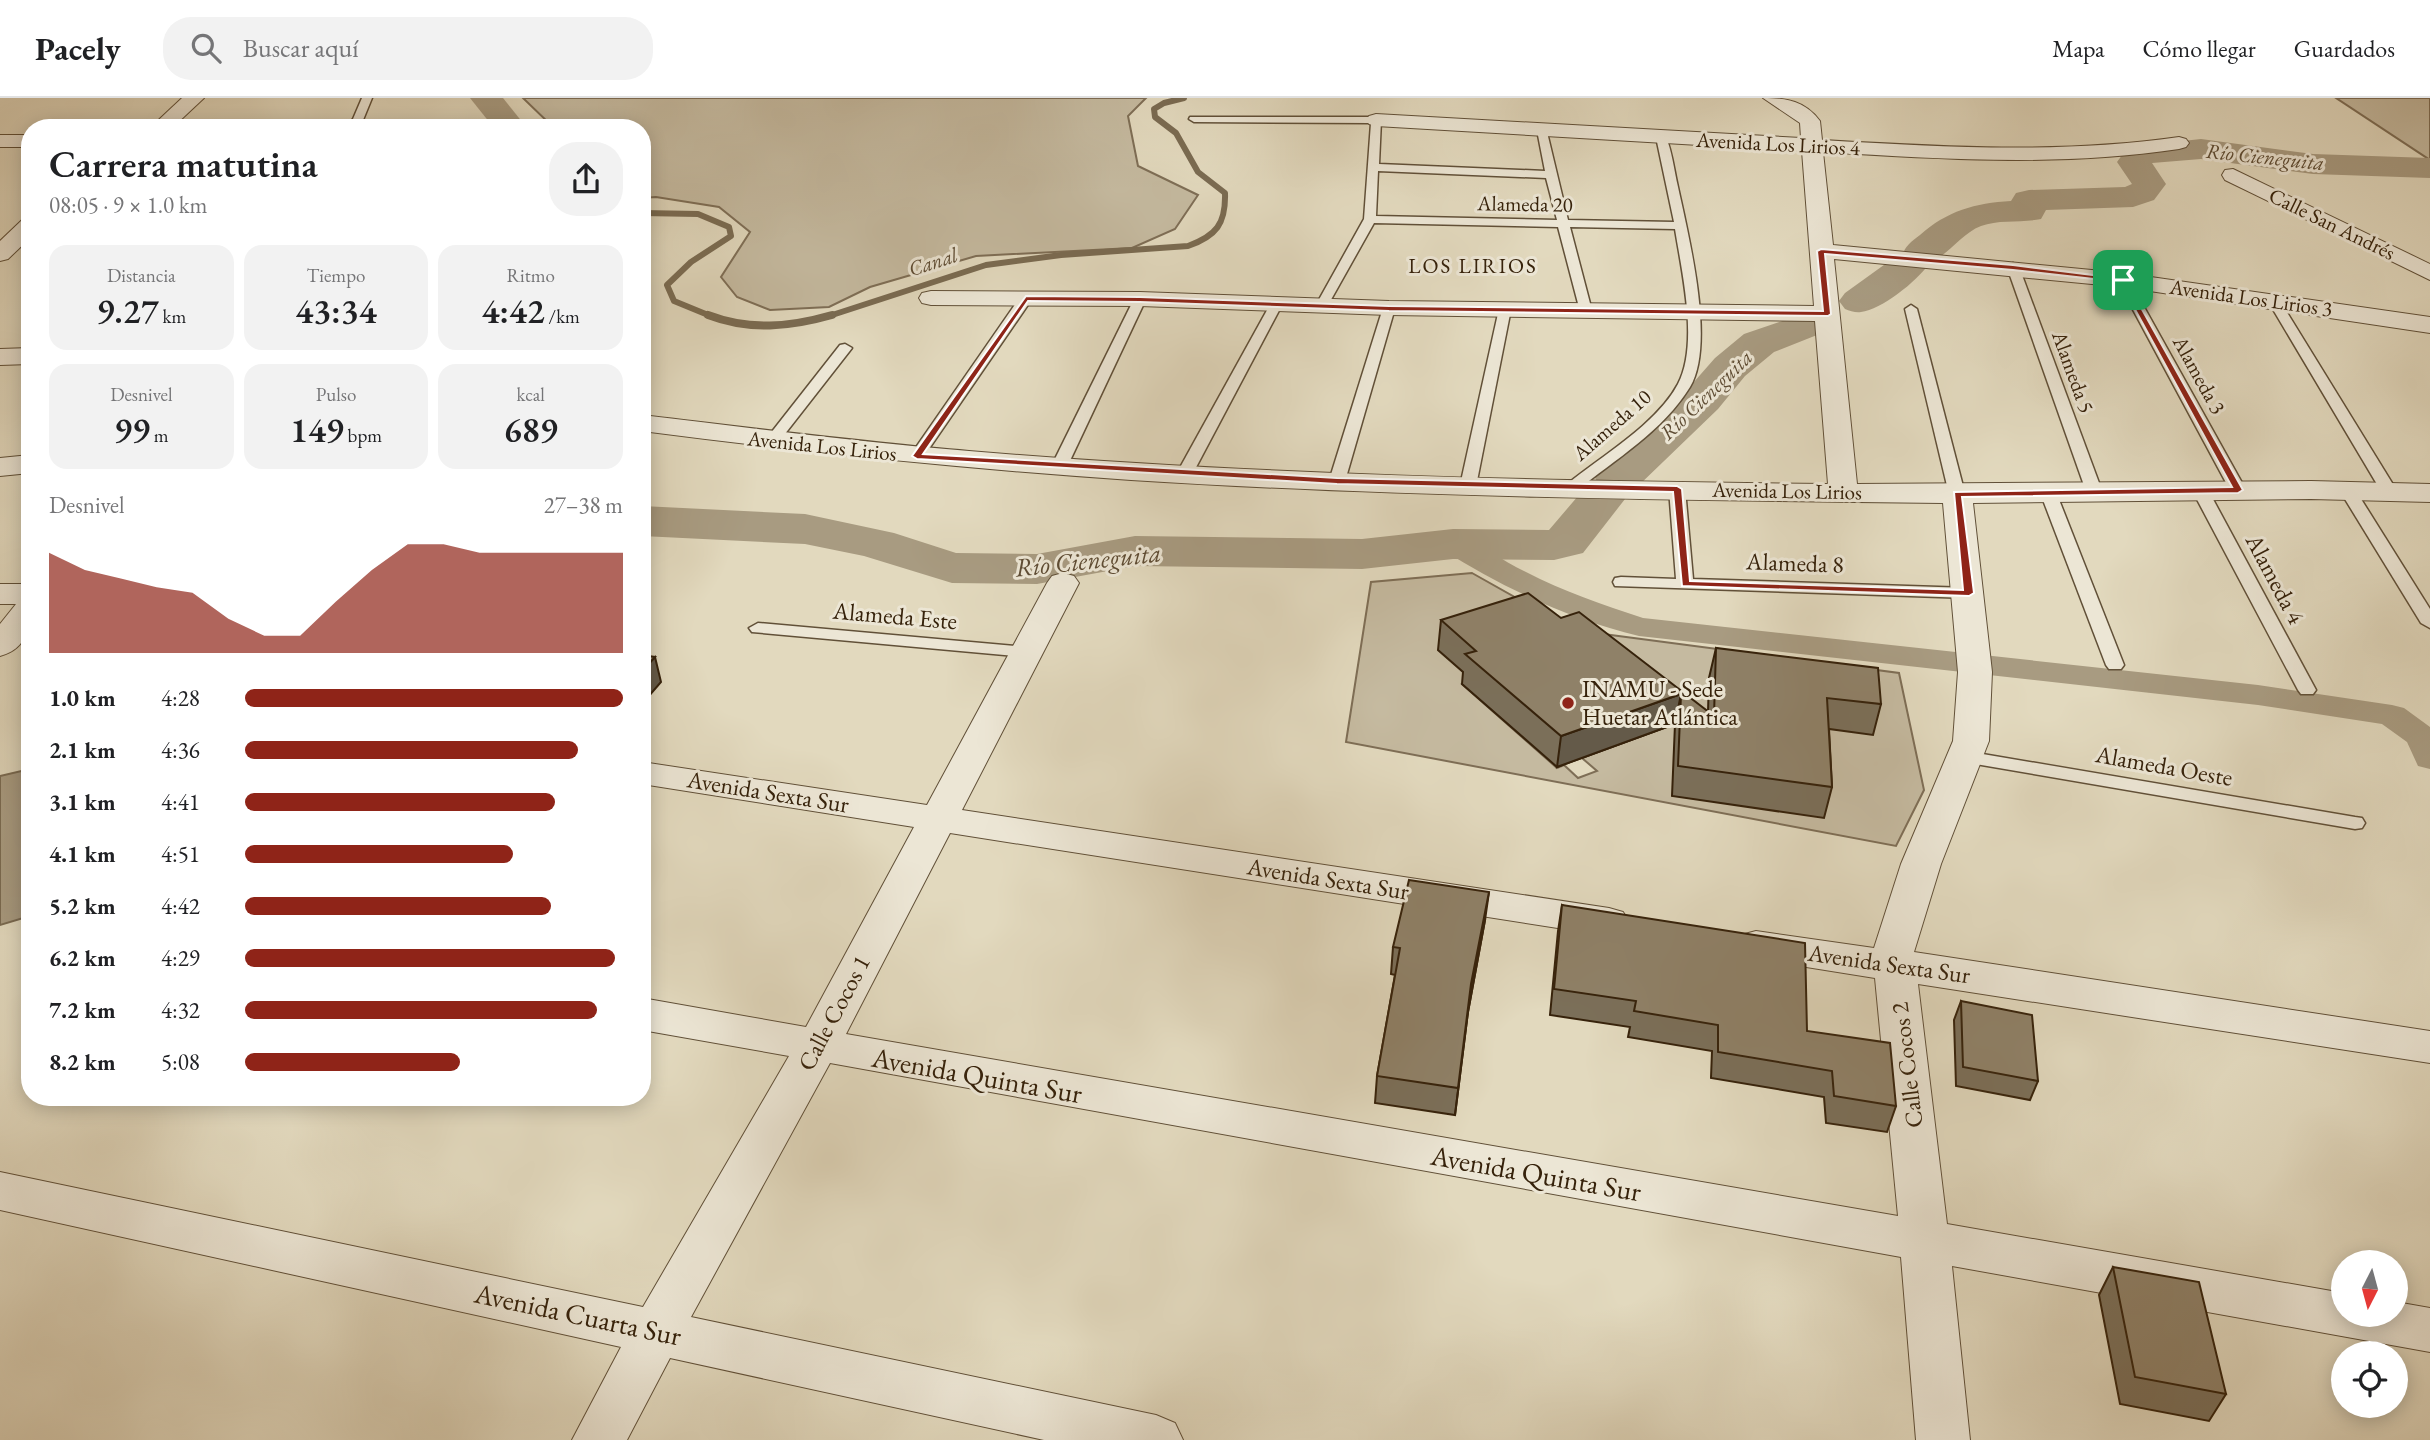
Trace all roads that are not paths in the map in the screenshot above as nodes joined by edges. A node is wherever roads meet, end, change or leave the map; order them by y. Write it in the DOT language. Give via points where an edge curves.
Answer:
graph roads {
  1 [pos="194,98"];
  2 [pos="368,98"];
  3 [pos="1773,98"];
  4 [pos="170,119"];
  5 [pos="358,119"];
  6 [pos="1194,119"];
  7 [pos="1376,120"];
  8 [pos="1542,130"];
  9 [pos="1661,137"];
  10 [pos="0,141"];
  11 [pos="21,141"];
  12 [pos="2179,142"];
  13 [pos="1813,146"];
  14 [pos="1371,167"];
  15 [pos="1550,175"];
  16 [pos="2233,175"];
  17 [pos="1370,219"];
  18 [pos="1565,224"];
  19 [pos="1680,226"];
  20 [pos="21,234"];
  21 [pos="1821,251"];
  22 [pos="0,254"];
  23 [pos="2013,267"];
  24 [pos="2430,273"];
  25 [pos="2123,280"];
  26 [pos="931,298"];
  27 [pos="1026,299"];
  28 [pos="1140,299"];
  29 [pos="2274,301"];
  30 [pos="1277,303"];
  31 [pos="1322,306"];
  32 [pos="1389,308"];
  33 [pos="1506,309"];
  34 [pos="1911,309"];
  35 [pos="1586,311"];
  36 [pos="1694,312"];
  37 [pos="1828,314"];
  38 [pos="2430,325"];
  39 [pos="845,348"];
  40 [pos="21,356"];
  41 [pos="0,357"];
  42 [pos="651,424"];
  43 [pos="772,441"];
  44 [pos="917,456"];
  45 [pos="21,465"];
  46 [pos="0,467"];
  47 [pos="1059,467"];
  48 [pos="1185,473"];
  49 [pos="1337,481"];
  50 [pos="1468,486"];
  51 [pos="1571,488"];
  52 [pos="1677,489"];
  53 [pos="2238,490"];
  54 [pos="2094,491"];
  55 [pos="2200,491"];
  56 [pos="2348,491"];
  57 [pos="2389,491"];
  58 [pos="1843,492"];
  59 [pos="2048,492"];
  60 [pos="2430,493"];
  61 [pos="1957,494"];
  62 [pos="1621,582"];
  63 [pos="1063,583"];
  64 [pos="1685,584"];
  65 [pos="1969,593"];
  66 [pos="0,594"];
  67 [pos="21,594"];
  68 [pos="21,619"];
  69 [pos="2430,623"];
  70 [pos="758,628"];
  71 [pos="0,646"];
  72 [pos="1026,652"];
  73 [pos="2115,665"];
  74 [pos="2307,690"];
  75 [pos="1965,757"];
  76 [pos="651,774"];
  77 [pos="939,818"];
  78 [pos="2355,823"];
  79 [pos="1648,928"];
  80 [pos="1714,938"];
  81 [pos="1895,965"];
  82 [pos="651,1016"];
  83 [pos="817,1047"];
  84 [pos="2430,1047"];
  85 [pos="0,1191"];
  86 [pos="1925,1241"];
  87 [pos="2430,1330"];
  88 [pos="657,1331"];
  89 [pos="599,1440"];
  90 [pos="1156,1440"];
  91 [pos="1943,1440"];
  1 -- 4 [label="street"];
  2 -- 5 [label="lane"];
  3 -- 13 [label="street" via="1810,121"];
  6 -- 7 [label="lane"];
  7 -- 8 [label="street, Avenida Los Lirios 4"];
  7 -- 14 [label="lane"];
  8 -- 9 [label="street, Avenida Los Lirios 4"];
  8 -- 15 [label="lane"];
  9 -- 13 [label="street, Avenida Los Lirios 4"];
  9 -- 19 [label="lane"];
  10 -- 11 [label="street"];
  12 -- 13 [label="street, Avenida Los Lirios 4" via="2080,153"];
  13 -- 21 [label="street"];
  14 -- 15 [label="lane"];
  14 -- 17 [label="lane"];
  15 -- 18 [label="lane"];
  16 -- 24 [label="street, Calle San Andrés"];
  17 -- 18 [label="lane, Alameda 20"];
  17 -- 31 [label="lane"];
  18 -- 19 [label="lane, Alameda 20"];
  18 -- 35 [label="lane"];
  19 -- 36 [label="lane"];
  20 -- 22 [label="street"];
  21 -- 23 [label="street, Avenida Los Lirios 3"];
  21 -- 37 [label="street"];
  23 -- 25 [label="street, Avenida Los Lirios 3"];
  23 -- 54 [label="lane, Alameda 5"];
  25 -- 29 [label="street, Avenida Los Lirios 3"];
  25 -- 53 [label="lane, Alameda 3"];
  26 -- 27 [label="street"];
  27 -- 28 [label="street"];
  27 -- 44 [label="lane"];
  28 -- 30 [label="street"];
  28 -- 47 [label="lane"];
  29 -- 38 [label="street, Avenida Los Lirios 3"];
  29 -- 57 [label="lane"];
  30 -- 31 [label="street"];
  30 -- 48 [label="lane"];
  31 -- 32 [label="street"];
  32 -- 33 [label="street"];
  32 -- 49 [label="lane"];
  33 -- 35 [label="street"];
  33 -- 50 [label="lane"];
  34 -- 61 [label="lane"];
  35 -- 36 [label="street"];
  36 -- 37 [label="street"];
  36 -- 51 [label="lane, Alameda 10" via="1686,383 1655,420"];
  37 -- 58 [label="street"];
  39 -- 43 [label="lane"];
  40 -- 41 [label="street"];
  42 -- 43 [label="street, Avenida Los Lirios"];
  43 -- 44 [label="street, Avenida Los Lirios"];
  44 -- 47 [label="street, Avenida Los Lirios"];
  45 -- 46 [label="street"];
  47 -- 48 [label="street, Avenida Los Lirios"];
  48 -- 49 [label="street, Avenida Los Lirios"];
  49 -- 50 [label="street, Avenida Los Lirios"];
  50 -- 51 [label="street, Avenida Los Lirios"];
  51 -- 52 [label="street, Avenida Los Lirios"];
  52 -- 58 [label="street, Avenida Los Lirios"];
  52 -- 64 [label="lane"];
  53 -- 55 [label="street, Avenida Los Lirios"];
  53 -- 56 [label="street, Avenida Los Lirios"];
  54 -- 55 [label="street, Avenida Los Lirios"];
  54 -- 59 [label="street, Avenida Los Lirios"];
  55 -- 74 [label="lane, Alameda 4"];
  56 -- 57 [label="street, Avenida Los Lirios"];
  56 -- 69 [label="lane"];
  57 -- 60 [label="street, Avenida Los Lirios"];
  58 -- 61 [label="street, Avenida Los Lirios"];
  59 -- 61 [label="street, Avenida Los Lirios"];
  59 -- 73 [label="lane"];
  61 -- 65 [label="street, Calle Cocos 2"];
  62 -- 64 [label="lane, Alameda 8"];
  63 -- 72 [label="street, Calle Cocos 1"];
  64 -- 65 [label="lane, Alameda 8"];
  65 -- 75 [label="street, Calle Cocos 2" via="1974,652 1971,741"];
  66 -- 67 [label="street"];
  68 -- 71 [label="street"];
  70 -- 72 [label="lane, Alameda Este"];
  72 -- 77 [label="street, Calle Cocos 1"];
  75 -- 78 [label="lane, Alameda Oeste"];
  75 -- 81 [label="street, Calle Cocos 2" via="1921,864 1893,952"];
  76 -- 77 [label="street, Avenida Sexta Sur"];
  77 -- 79 [label="street, Avenida Sexta Sur"];
  77 -- 83 [label="street, Calle Cocos 1"];
  80 -- 81 [label="street, Avenida Sexta Sur"];
  81 -- 84 [label="street, Avenida Sexta Sur"];
  81 -- 86 [label="street, Calle Cocos 2"];
  82 -- 83 [label="street, Avenida Quinta Sur"];
  83 -- 86 [label="street, Avenida Quinta Sur"];
  83 -- 88 [label="street, Calle Cocos 1"];
  85 -- 88 [label="street, Avenida Cuarta Sur"];
  86 -- 87 [label="street, Avenida Quinta Sur"];
  86 -- 91 [label="street, Calle Cocos 2"];
  88 -- 89 [label="street, Calle Cocos 1"];
  88 -- 90 [label="street, Avenida Cuarta Sur"];
}
